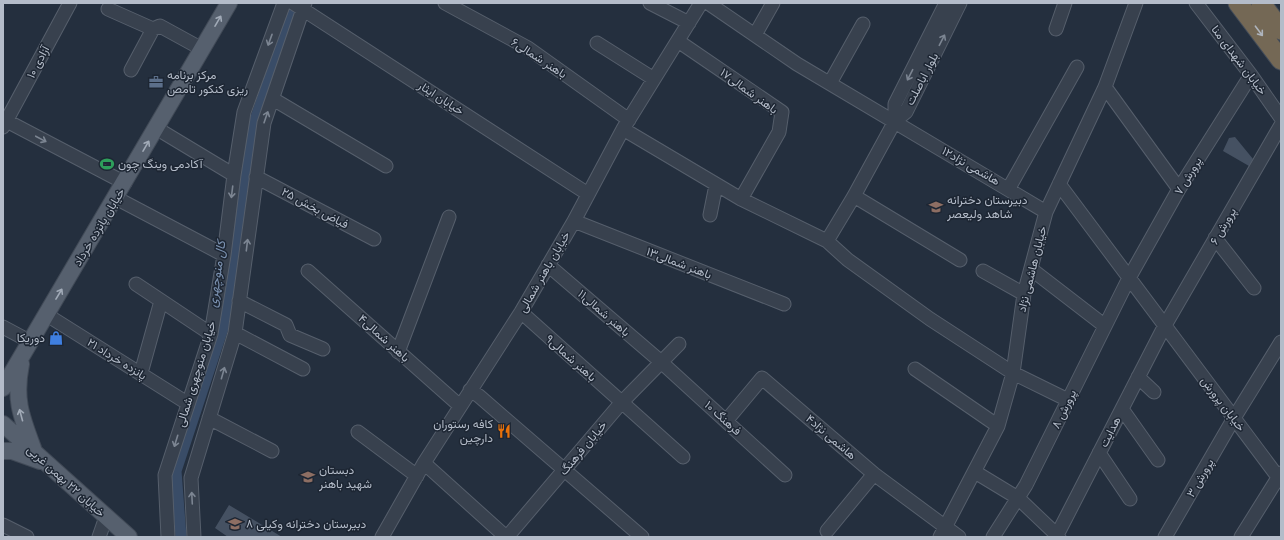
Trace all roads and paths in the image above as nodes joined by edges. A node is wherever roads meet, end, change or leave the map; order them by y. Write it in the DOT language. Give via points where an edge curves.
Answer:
graph roads {
  1 [pos="229,3"];
  2 [pos="284,3"];
  3 [pos="445,3"];
  4 [pos="650,3"];
  5 [pos="701,3"];
  6 [pos="708,3"];
  7 [pos="773,3"];
  8 [pos="1065,3"];
  9 [pos="1136,3"];
  10 [pos="1196,3"];
  11 [pos="1238,3"];
  12 [pos="1261,3"];
  13 [pos="66,4"];
  14 [pos="301,5"];
  15 [pos="949,5"];
  16 [pos="108,9"];
  17 [pos="689,23"];
  18 [pos="863,24"];
  19 [pos="153,29"];
  20 [pos="1056,29"];
  21 [pos="1281,30"];
  22 [pos="755,35"];
  23 [pos="678,41"];
  24 [pos="597,43"];
  25 [pos="202,49"];
  26 [pos="1281,60"];
  27 [pos="1077,67"];
  28 [pos="130,70"];
  29 [pos="1251,74"];
  30 [pos="654,79"];
  31 [pos="830,83"];
  32 [pos="1105,87"];
  33 [pos="273,99"];
  34 [pos="1281,118"];
  35 [pos="895,121"];
  36 [pos="4,122"];
  37 [pos="626,124"];
  38 [pos="1281,125"];
  39 [pos="156,128"];
  40 [pos="386,166"];
  41 [pos="234,175"];
  42 [pos="256,177"];
  43 [pos="124,183"];
  44 [pos="1059,184"];
  45 [pos="716,185"];
  46 [pos="1009,188"];
  47 [pos="1179,189"];
  48 [pos="588,194"];
  49 [pos="854,196"];
  50 [pos="116,198"];
  51 [pos="741,199"];
  52 [pos="1046,212"];
  53 [pos="710,215"];
  54 [pos="449,217"];
  55 [pos="574,221"];
  56 [pos="1215,238"];
  57 [pos="374,239"];
  58 [pos="827,241"];
  59 [pos="224,255"];
  60 [pos="960,260"];
  61 [pos="548,265"];
  62 [pos="1031,269"];
  63 [pos="308,271"];
  64 [pos="983,271"];
  65 [pos="1129,278"];
  66 [pos="136,284"];
  67 [pos="1254,288"];
  68 [pos="1024,294"];
  69 [pos="161,301"];
  70 [pos="239,301"];
  71 [pos="784,304"];
  72 [pos="521,312"];
  73 [pos="46,315"];
  74 [pos="1105,326"];
  75 [pos="1164,326"];
  76 [pos="3,327"];
  77 [pos="235,333"];
  78 [pos="211,334"];
  79 [pos="1281,342"];
  80 [pos="679,344"];
  81 [pos="27,348"];
  82 [pos="323,350"];
  83 [pos="398,352"];
  84 [pos="660,361"];
  85 [pos="3,365"];
  86 [pos="303,369"];
  87 [pos="915,369"];
  88 [pos="140,373"];
  89 [pos="1013,373"];
  90 [pos="1138,377"];
  91 [pos="3,388"];
  92 [pos="470,390"];
  93 [pos="1154,392"];
  94 [pos="1068,400"];
  95 [pos="187,403"];
  96 [pos="621,403"];
  97 [pos="460,406"];
  98 [pos="1122,409"];
  99 [pos="209,418"];
  100 [pos="1234,418"];
  101 [pos="726,422"];
  102 [pos="3,424"];
  103 [pos="998,426"];
  104 [pos="358,432"];
  105 [pos="3,451"];
  106 [pos="34,451"];
  107 [pos="272,451"];
  108 [pos="1099,453"];
  109 [pos="683,457"];
  110 [pos="1158,460"];
  111 [pos="46,462"];
  112 [pos="424,463"];
  113 [pos="565,469"];
  114 [pos="975,472"];
  115 [pos="874,474"];
  116 [pos="785,475"];
  117 [pos="417,476"];
  118 [pos="1280,477"];
  119 [pos="1018,498"];
  120 [pos="1130,499"];
  121 [pos="106,517"];
  122 [pos="3,525"];
  123 [pos="827,532"];
  124 [pos="943,533"];
  125 [pos="1057,536"];
  126 [pos="27,537"];
  127 [pos="99,537"];
  128 [pos="128,537"];
  129 [pos="168,537"];
  130 [pos="194,537"];
  131 [pos="382,537"];
  132 [pos="506,537"];
  133 [pos="642,537"];
  134 [pos="959,537"];
  135 [pos="993,537"];
  136 [pos="1165,537"];
  137 [pos="1241,537"];
  25 -- 1 [label="main road, خیابان پانزده خرداد, one-way"];
  2 -- 41 [label="street, خیابان منوچهری شمالی, one-way" via="244,112"];
  3 -- 37 [label="street, باهنر شمالی۶" via="528,48"];
  4 -- 17 [label="street"];
  5 -- 17 [label="street, خیابان باهنر شمالی"];
  6 -- 22 [label="street, هاشمی نژاد۱۲"];
  7 -- 22 [label="street"];
  8 -- 20 [label="street"];
  9 -- 32 [label="street, خیابان هاشمی نژاد"];
  10 -- 29 [label="street, خیابان شهدای منا"];
  11 -- 26 [label="highway, one-way"];
  12 -- 21 [label="highway"];
  13 -- 36 [label="street, آزادی ۱۰"];
  14 -- 33 [label="street, خیابان منوچهری شمالی"];
  14 -- 48 [label="street, خیابان ایثار"];
  15 -- 35 [label="street, بلوار اباصلت" via="906,112"];
  16 -- 19 [label="street"];
  17 -- 23 [label="street, خیابان باهنر شمالی"];
  18 -- 31 [label="street"];
  19 -- 25 [label="street" via="160,26"];
  19 -- 28 [label="street"];
  22 -- 31 [label="street, هاشمی نژاد۱۲"];
  23 -- 30 [label="street, خیابان باهنر شمالی"];
  23 -- 51 [label="street, باهنر شمالی۱۷" via="782,112 778,132"];
  24 -- 30 [label="street"];
  25 -- 39 [label="main road, خیابان پانزده خرداد"];
  27 -- 46 [label="street"];
  29 -- 34 [label="street, خیابان شهدای منا"];
  29 -- 47 [label="street, پرورش ۷"];
  30 -- 37 [label="street, خیابان باهنر شمالی"];
  31 -- 35 [label="street, هاشمی نژاد۱۲"];
  32 -- 44 [label="street, خیابان هاشمی نژاد"];
  32 -- 47 [label="street"];
  33 -- 40 [label="street"];
  42 -- 33 [label="street, خیابان منوچهری شمالی, one-way" via="264,123"];
  35 -- 46 [label="street, هاشمی نژاد۱۲"];
  35 -- 49 [label="street, بلوار اباصلت"];
  36 -- 43 [label="street, one-way"];
  37 -- 45 [label="street, باهنر شمالی۶"];
  37 -- 48 [label="street, خیابان باهنر شمالی"];
  38 -- 56 [label="street, پرورش ۶"];
  39 -- 41 [label="street"];
  43 -- 39 [label="main road, خیابان پانزده خرداد, one-way"];
  41 -- 59 [label="street, خیابان منوچهری شمالی, one-way"];
  42 -- 57 [label="street, فیاض بخش ۲۵"];
  70 -- 42 [label="street, خیابان منوچهری شمالی, one-way"];
  43 -- 50 [label="main road, خیابان پانزده خرداد"];
  44 -- 52 [label="street, خیابان هاشمی نژاد"];
  44 -- 65 [label="street, خیابان پرورش"];
  45 -- 51 [label="street, باهنر شمالی۶"];
  45 -- 53 [label="street"];
  46 -- 52 [label="street, هاشمی نژاد۱۲"];
  47 -- 65 [label="street, پرورش ۷"];
  48 -- 55 [label="street, خیابان باهنر شمالی"];
  49 -- 58 [label="street, بلوار اباصلت"];
  49 -- 60 [label="street"];
  50 -- 59 [label="street"];
  73 -- 50 [label="main road, خیابان پانزده خرداد, one-way"];
  51 -- 58 [label="street, باهنر شمالی۶"];
  52 -- 62 [label="street, خیابان هاشمی نژاد"];
  54 -- 83 [label="street"];
  55 -- 61 [label="street, خیابان باهنر شمالی"];
  55 -- 71 [label="street, باهنر شمالی۱۳"];
  56 -- 67 [label="street"];
  56 -- 75 [label="street, پرورش ۶"];
  58 -- 89 [label="street, باهنر شمالی۶" via="848,260 930,320"];
  59 -- 78 [label="street, خیابان منوچهری شمالی"];
  61 -- 72 [label="street, خیابان باهنر شمالی"];
  61 -- 84 [label="street, باهنر شمالی۱۱"];
  62 -- 68 [label="street, خیابان هاشمی نژاد"];
  62 -- 74 [label="street"];
  63 -- 83 [label="street, باهنر شمالی۴"];
  64 -- 68 [label="street"];
  65 -- 74 [label="street, پرورش ۸"];
  65 -- 75 [label="street, خیابان پرورش"];
  66 -- 69 [label="street"];
  68 -- 89 [label="street, خیابان هاشمی نژاد"];
  69 -- 78 [label="street"];
  69 -- 88 [label="street"];
  70 -- 77 [label="street, خیابان منوچهری شمالی"];
  70 -- 82 [label="street" via="286,325 290,335"];
  72 -- 92 [label="street, خیابان باهنر شمالی"];
  72 -- 96 [label="street, باهنر شمالی۹"];
  73 -- 81 [label="main road, خیابان پانزده خرداد"];
  73 -- 88 [label="street, پانزده خرداد ۲۱"];
  74 -- 94 [label="street, پرورش ۸"];
  75 -- 90 [label="street, هدایت"];
  75 -- 100 [label="street, خیابان پرورش"];
  76 -- 81 [label="street"];
  77 -- 86 [label="street"];
  99 -- 77 [label="street, خیابان منوچهری شمالی, one-way"];
  78 -- 95 [label="street, خیابان منوچهری شمالی"];
  79 -- 100 [label="street, پرورش ۳"];
  80 -- 84 [label="street, خیابان فرهنگ"];
  81 -- 85 [label="main road"];
  81 -- 91 [label="main road, خیابان پانزده خرداد"];
  106 -- 81 [label="main road, one-way" via="17,400 18,380"];
  83 -- 97 [label="street, باهنر شمالی۴"];
  84 -- 96 [label="street, خیابان فرهنگ"];
  84 -- 101 [label="street, فرهنگ ۱۰"];
  87 -- 103 [label="street"];
  88 -- 95 [label="street, پانزده خرداد ۲۱"];
  89 -- 94 [label="street, باهنر شمالی۶"];
  89 -- 103 [label="street, خیابان هاشمی نژاد"];
  90 -- 93 [label="street"];
  90 -- 98 [label="street, هدایت"];
  92 -- 97 [label="street, خیابان باهنر شمالی"];
  92 -- 113 [label="street"];
  94 -- 119 [label="street, پرورش ۸"];
  95 -- 129 [label="street, خیابان منوچهری شمالی, one-way" via="165,475"];
  96 -- 109 [label="street, باهنر شمالی۹"];
  96 -- 113 [label="street, خیابان فرهنگ"];
  97 -- 112 [label="street, خیابان باهنر شمالی"];
  98 -- 108 [label="street, هدایت"];
  98 -- 110 [label="street"];
  99 -- 107 [label="street"];
  130 -- 99 [label="street, خیابان منوچهری شمالی, one-way" via="191,478"];
  100 -- 118 [label="street, خیابان پرورش"];
  100 -- 136 [label="street, پرورش ۳"];
  101 -- 115 [label="street, هاشمی نژاد۴" via="762,378"];
  101 -- 116 [label="street, فرهنگ ۱۰"];
  102 -- 106 [label="main road, خیابان ۲۲ بهمن غربی"];
  103 -- 114 [label="street, خیابان هاشمی نژاد"];
  104 -- 117 [label="street"];
  105 -- 111 [label="main road" via="12,451"];
  106 -- 111 [label="main road, خیابان ۲۲ بهمن غربی"];
  108 -- 120 [label="street"];
  108 -- 125 [label="street, هدایت"];
  111 -- 121 [label="main road, خیابان ۲۲ بهمن غربی"];
  112 -- 117 [label="street, خیابان باهنر شمالی"];
  112 -- 132 [label="street"];
  113 -- 132 [label="street, خیابان فرهنگ"];
  113 -- 133 [label="street"];
  114 -- 119 [label="street"];
  114 -- 124 [label="street, خیابان هاشمی نژاد"];
  115 -- 123 [label="street"];
  115 -- 124 [label="street, هاشمی نژاد۴"];
  117 -- 131 [label="street, خیابان باهنر شمالی"];
  118 -- 137 [label="street"];
  119 -- 125 [label="street"];
  119 -- 135 [label="street, پرورش ۸"];
  121 -- 127 [label="street"];
  121 -- 128 [label="main road, خیابان ۲۲ بهمن غربی"];
  122 -- 126 [label="street"];
  124 -- 134 [label="street, هاشمی نژاد۴"];
}
